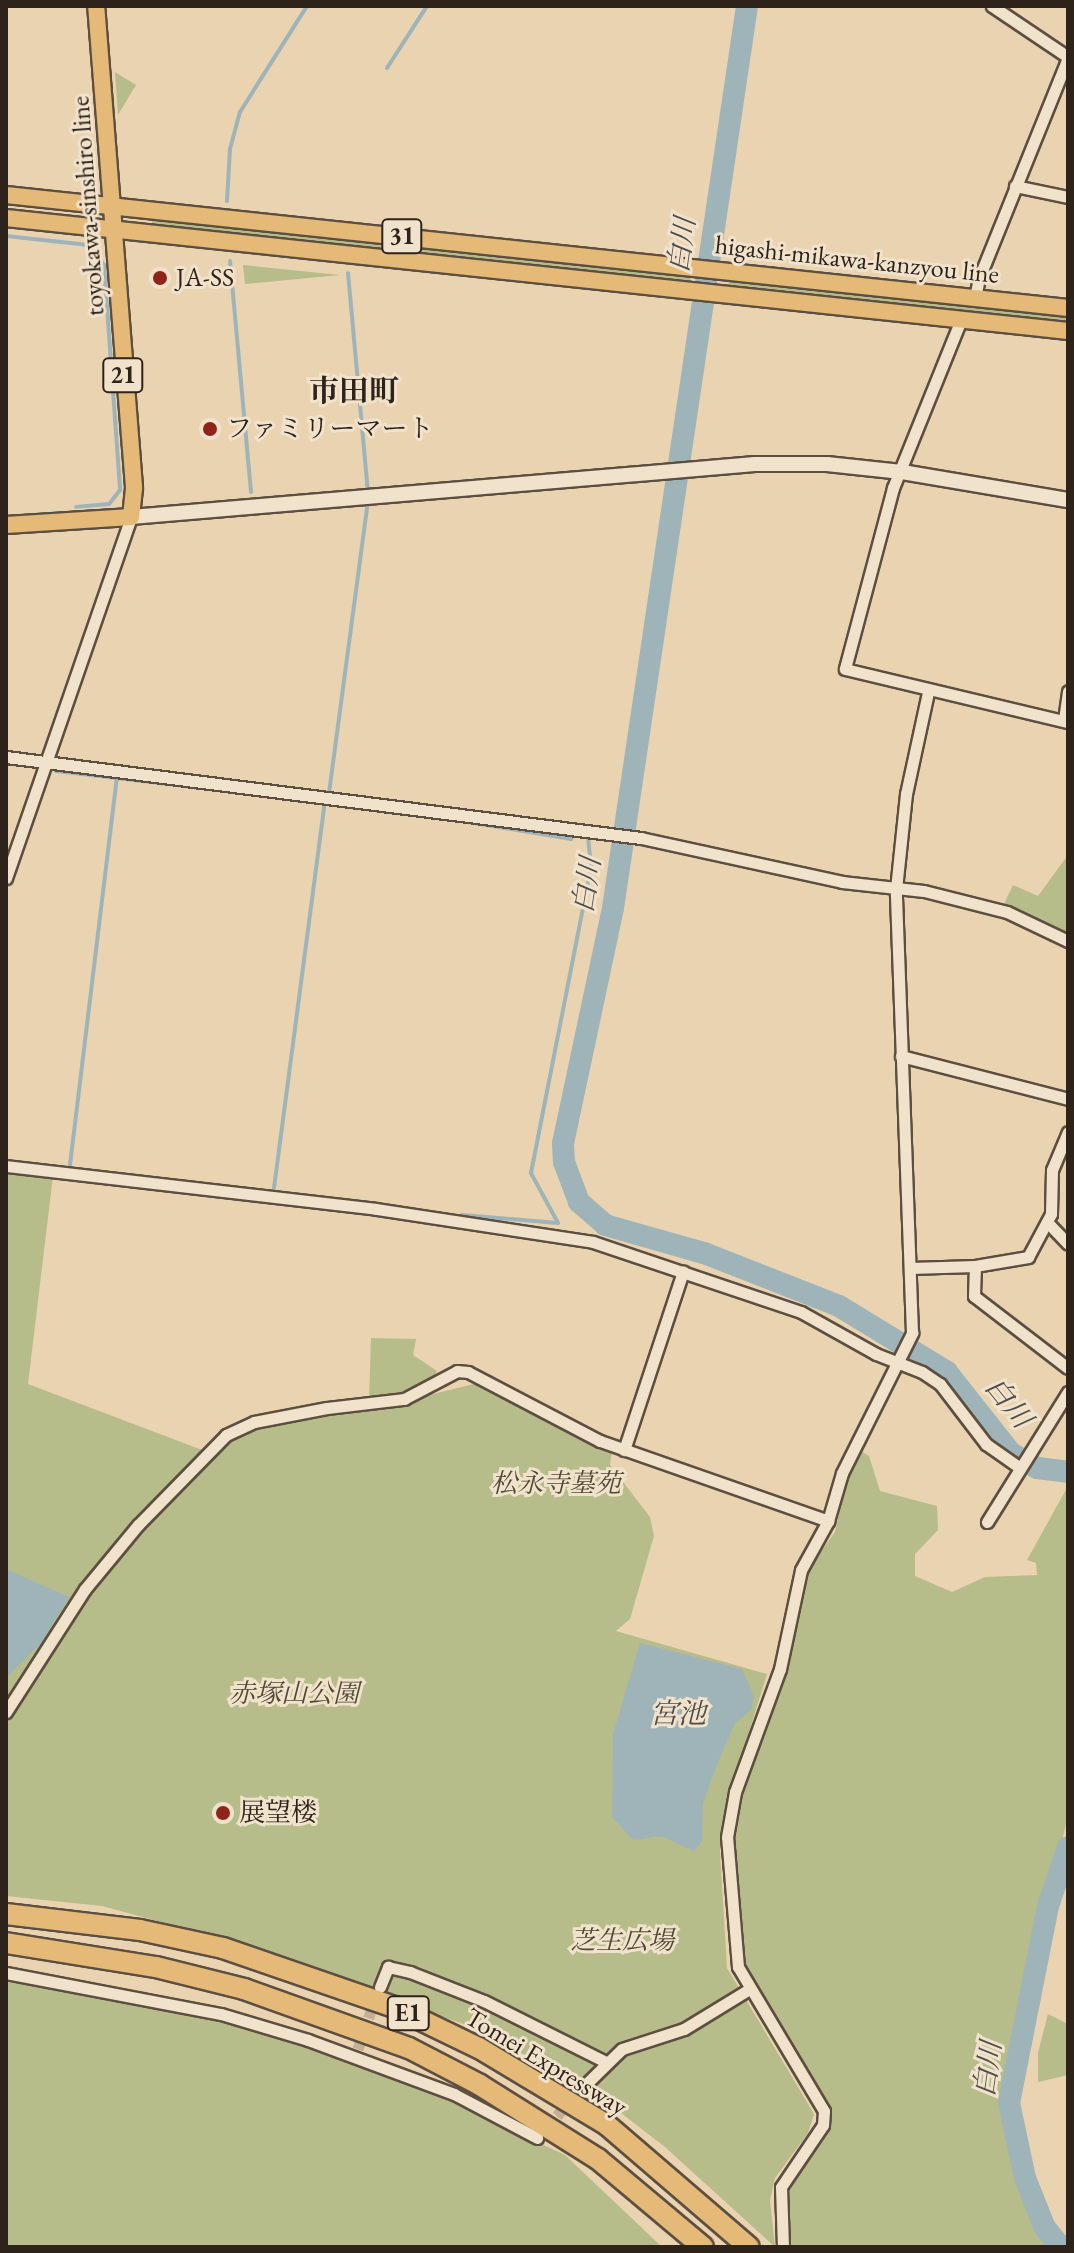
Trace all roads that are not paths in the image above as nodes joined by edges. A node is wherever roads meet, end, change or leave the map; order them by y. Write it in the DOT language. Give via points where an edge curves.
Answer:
graph roads {
  1 [pos="96,6"];
  2 [pos="992,6"];
  3 [pos="1068,57"];
  4 [pos="1015,186"];
  5 [pos="6,195"];
  6 [pos="1068,197"];
  7 [pos="115,206"];
  8 [pos="6,218"];
  9 [pos="117,232"];
  10 [pos="975,298"];
  11 [pos="1068,308"];
  12 [pos="960,322"];
  13 [pos="1068,331"];
  14 [pos="902,472"];
  15 [pos="1068,500"];
  16 [pos="131,517"];
  17 [pos="6,525"];
  18 [pos="1068,691"];
  19 [pos="928,692"];
  20 [pos="1066,721"];
  21 [pos="6,757"];
  22 [pos="49,762"];
  23 [pos="6,878"];
  24 [pos="896,889"];
  25 [pos="1068,941"];
  26 [pos="901,1056"];
  27 [pos="1068,1099"];
  28 [pos="1068,1132"];
  29 [pos="6,1166"];
  30 [pos="1047,1222"];
  31 [pos="1068,1244"];
  32 [pos="975,1266"];
  33 [pos="910,1268"];
  34 [pos="683,1272"];
  35 [pos="898,1360"];
  36 [pos="1068,1368"];
  37 [pos="1068,1392"];
  38 [pos="624,1450"];
  39 [pos="1019,1467"];
  40 [pos="828,1521"];
  41 [pos="987,1522"];
  42 [pos="6,1712"];
  43 [pos="6,1914"];
  44 [pos="6,1943"];
  45 [pos="6,1973"];
  46 [pos="380,1987"];
  47 [pos="748,1990"];
  48 [pos="606,2062"];
  49 [pos="583,2087"];
  50 [pos="537,2138"];
  51 [pos="703,2247"];
  52 [pos="749,2247"];
  53 [pos="783,2247"];
  1 -- 7 [label="main road, toyokawa-sinshiro line / 21"];
  2 -- 3 [label="street"];
  3 -- 4 [label="street"];
  4 -- 6 [label="street"];
  4 -- 10 [label="street"];
  5 -- 7 [label="main road, 31"];
  7 -- 9 [label="main road, toyokawa-sinshiro line / 21"];
  7 -- 10 [label="main road, higashi-mikawa-kanzyou line / 31"];
  8 -- 9 [label="main road, 31"];
  9 -- 12 [label="main road, higashi-mikawa-kanzyou line / 31"];
  9 -- 16 [label="main road, toyokawa-sinshiro line / 21" via="134,487"];
  10 -- 11 [label="main road, higashi-mikawa-kanzyou line / 31"];
  12 -- 13 [label="main road, higashi-mikawa-kanzyou line / 31"];
  12 -- 14 [label="street"];
  14 -- 15 [label="street"];
  14 -- 16 [label="street" via="827,464 690,471"];
  14 -- 19 [label="street" via="893,488 845,669"];
  16 -- 17 [label="main road"];
  16 -- 22 [label="street"];
  18 -- 20 [label="street"];
  19 -- 20 [label="street"];
  19 -- 24 [label="street" via="906,794"];
  21 -- 22 [label="street"];
  22 -- 23 [label="street"];
  22 -- 24 [label="street" via="636,837"];
  24 -- 25 [label="street" via="1007,912"];
  24 -- 26 [label="street"];
  26 -- 27 [label="street"];
  26 -- 33 [label="street"];
  28 -- 30 [label="street" via="1052,1170 1053,1204"];
  29 -- 34 [label="street" via="562,1234"];
  30 -- 31 [label="street"];
  30 -- 32 [label="street" via="1028,1257"];
  32 -- 33 [label="street"];
  32 -- 36 [label="street" via="974,1296"];
  33 -- 35 [label="street" via="912,1333"];
  34 -- 35 [label="street" via="801,1312"];
  34 -- 38 [label="street"];
  35 -- 39 [label="street" via="940,1384 986,1444"];
  35 -- 40 [label="street" via="842,1473"];
  37 -- 39 [label="street"];
  38 -- 40 [label="street"];
  38 -- 42 [label="street" via="468,1372 449,1374 404,1399 327,1408 239,1428 201,1458 128,1536 85,1589"];
  39 -- 41 [label="street"];
  40 -- 47 [label="street" via="801,1570 780,1669 731,1811 728,1876 738,1967"];
  43 -- 52 [label="highway, Tomei Expressway / E1" via="140,1930 223,1948 394,2007 479,2048 607,2125"];
  44 -- 51 [label="highway, Tomei Expressway / E1" via="156,1967 244,1989 409,2048 587,2152"];
  45 -- 50 [label="street" via="221,2014 357,2053 454,2094"];
  46 -- 48 [label="street" via="388,1967 410,1972 484,2001"];
  47 -- 48 [label="street" via="684,2029 639,2040"];
  47 -- 53 [label="street" via="824,2111 823,2125 781,2187"];
  48 -- 49 [label="street"];
}
